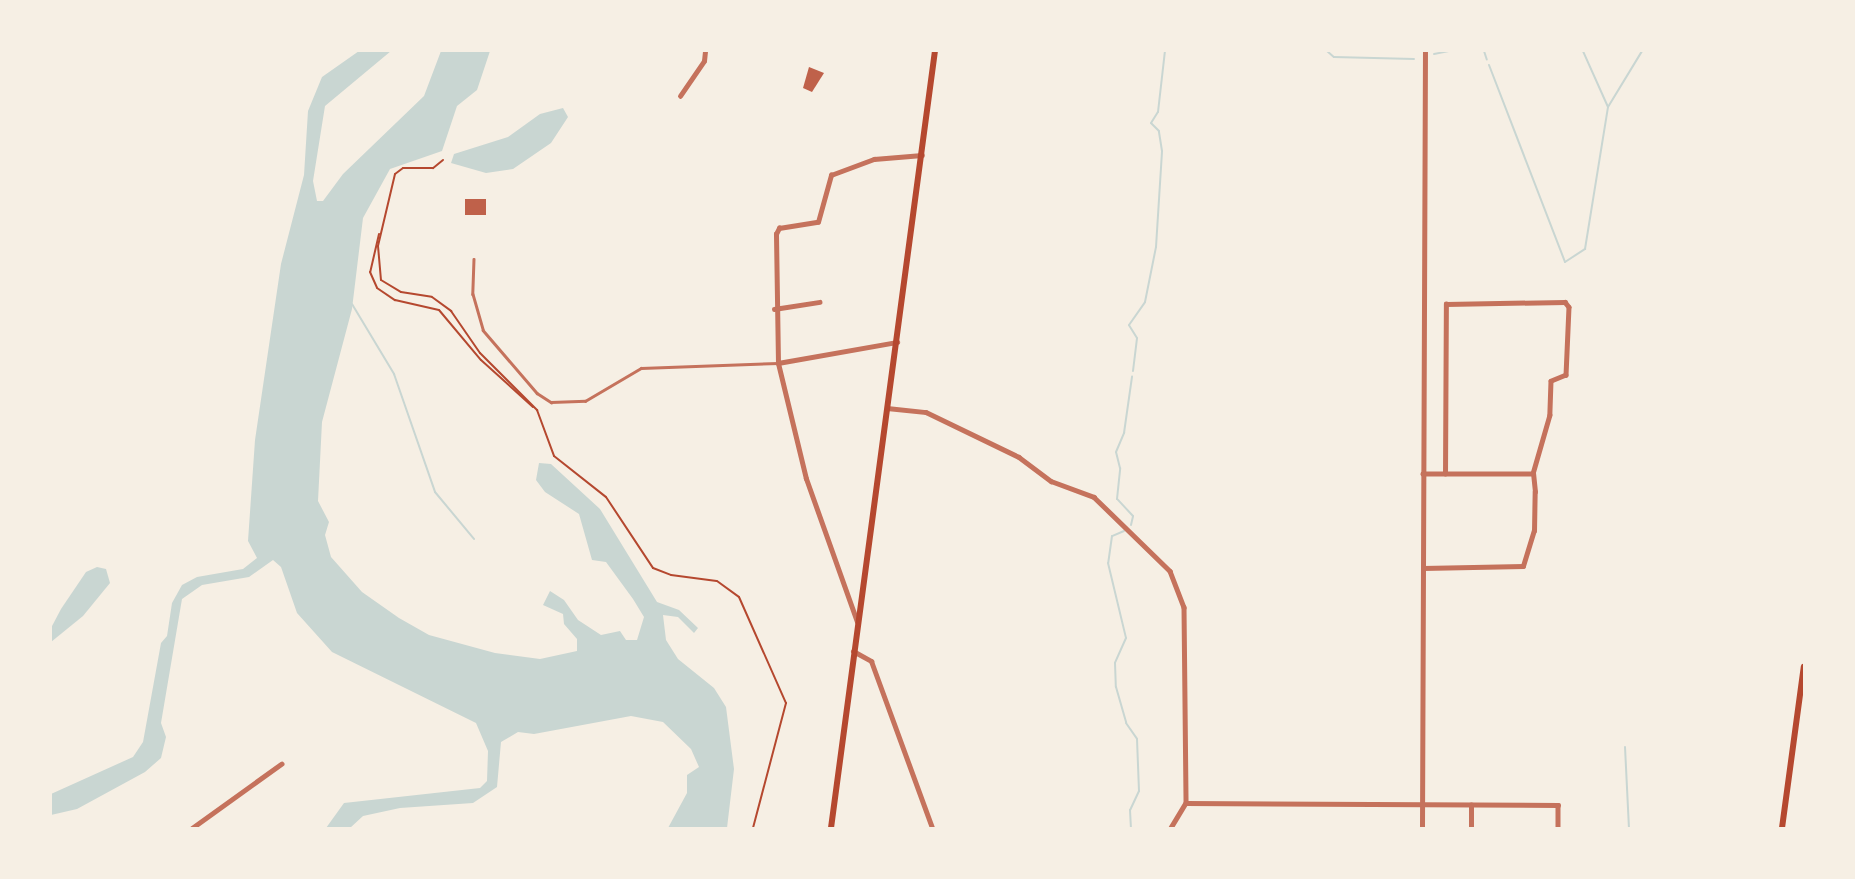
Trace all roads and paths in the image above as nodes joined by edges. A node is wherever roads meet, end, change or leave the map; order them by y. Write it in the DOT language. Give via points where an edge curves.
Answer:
graph roads {
  1 [pos="705,51"];
  2 [pos="935,51"];
  3 [pos="1425,51"];
  4 [pos="680,96"];
  5 [pos="922,155"];
  6 [pos="443,160"];
  7 [pos="381,228"];
  8 [pos="474,259"];
  9 [pos="819,302"];
  10 [pos="774,309"];
  11 [pos="897,342"];
  12 [pos="778,363"];
  13 [pos="887,408"];
  14 [pos="537,410"];
  15 [pos="1423,474"];
  16 [pos="1445,474"];
  17 [pos="1533,474"];
  18 [pos="1423,568"];
  19 [pos="857,622"];
  20 [pos="853,651"];
  21 [pos="1804,666"];
  22 [pos="281,764"];
  23 [pos="1186,803"];
  24 [pos="1422,805"];
  25 [pos="1471,805"];
  26 [pos="192,828"];
  27 [pos="753,828"];
  28 [pos="831,828"];
  29 [pos="932,828"];
  30 [pos="1171,828"];
  31 [pos="1422,828"];
  32 [pos="1471,828"];
  33 [pos="1558,828"];
  34 [pos="1782,828"];
  1 -- 4 [label="street" via="704,61"];
  2 -- 5 [label="main road"];
  3 -- 15 [label="street"];
  5 -- 10 [label="street" via="874,159 831,175 818,222 778,229"];
  5 -- 11 [label="main road"];
  6 -- 7 [label="path" via="433,167 403,168 395,174"];
  7 -- 14 [label="path" via="376,256 381,280 395,290 432,297 445,305 480,353"];
  7 -- 14 [label="path" via="370,264 377,288 395,300 439,310 481,360"];
  8 -- 12 [label="lane" via="473,294 483,330 537,393 551,402 585,401 641,368"];
  9 -- 10 [label="street"];
  10 -- 12 [label="street"];
  11 -- 12 [label="street"];
  11 -- 13 [label="main road"];
  12 -- 19 [label="street" via="806,479"];
  13 -- 19 [label="main road"];
  13 -- 23 [label="street" via="926,412 1019,457 1051,481 1094,497 1170,571 1184,607"];
  14 -- 27 [label="path" via="550,450 606,497 650,565 671,575 717,581 739,597 786,703"];
  15 -- 16 [label="street"];
  15 -- 18 [label="street"];
  16 -- 17 [label="street"];
  16 -- 17 [label="street" via="1446,304 1565,302 1569,307 1566,375 1551,381 1550,415"];
  17 -- 18 [label="street" via="1534,531 1523,566"];
  18 -- 24 [label="street"];
  19 -- 20 [label="main road"];
  20 -- 28 [label="main road"];
  20 -- 29 [label="street" via="871,661"];
  21 -- 34 [label="main road"];
  22 -- 26 [label="street"];
  23 -- 24 [label="street"];
  23 -- 30 [label="street"];
  24 -- 25 [label="street"];
  24 -- 31 [label="street"];
  25 -- 32 [label="street"];
  25 -- 33 [label="street" via="1558,805"];
}
